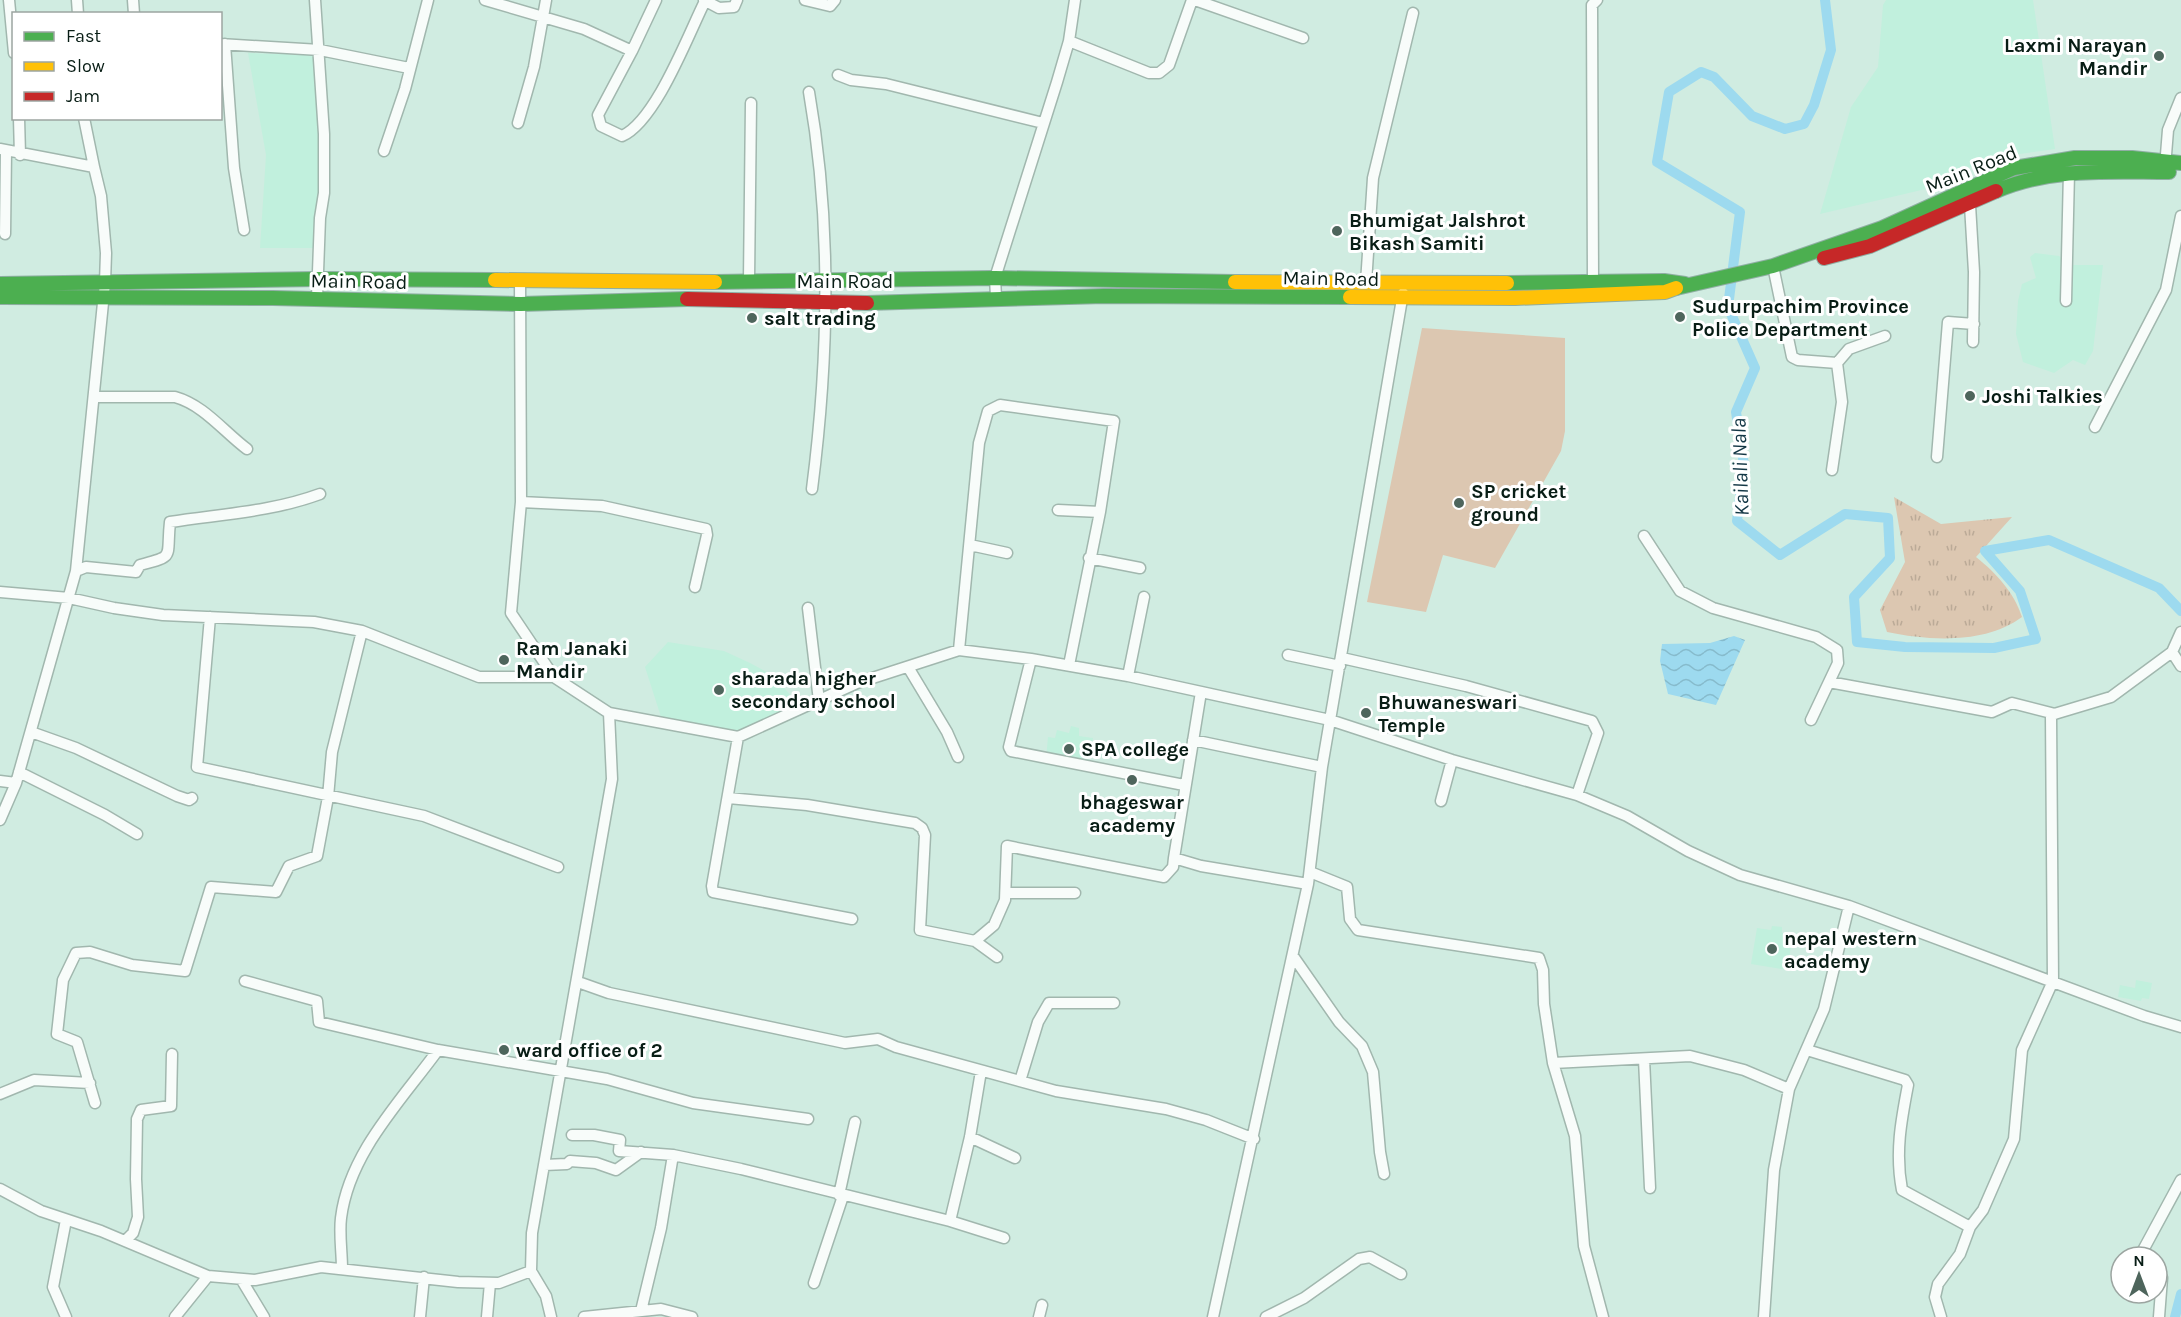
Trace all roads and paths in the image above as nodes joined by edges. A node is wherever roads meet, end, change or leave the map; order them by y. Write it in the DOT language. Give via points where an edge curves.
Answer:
graph roads {
  1 [pos="9,0"];
  2 [pos="315,0"];
  3 [pos="428,0"];
  4 [pos="485,0"];
  5 [pos="546,0"];
  6 [pos="657,0"];
  7 [pos="704,0"];
  8 [pos="737,0"];
  9 [pos="805,0"];
  10 [pos="835,0"];
  11 [pos="1075,0"];
  12 [pos="1193,0"];
  13 [pos="1597,0"];
  14 [pos="1413,13"];
  15 [pos="543,17"];
  16 [pos="12,32"];
  17 [pos="1303,38"];
  18 [pos="1069,41"];
  19 [pos="223,44"];
  20 [pos="320,50"];
  21 [pos="632,51"];
  22 [pos="409,68"];
  23 [pos="838,75"];
  24 [pos="809,92"];
  25 [pos="2181,98"];
  26 [pos="751,103"];
  27 [pos="19,120"];
  28 [pos="84,120"];
  29 [pos="518,123"];
  30 [pos="1043,123"];
  31 [pos="3,150"];
  32 [pos="384,152"];
  33 [pos="20,155"];
  34 [pos="2181,163"];
  35 [pos="94,167"];
  36 [pos="2165,167"];
  37 [pos="2069,172"];
  38 [pos="2181,174"];
  39 [pos="1970,205"];
  40 [pos="2181,216"];
  41 [pos="244,230"];
  42 [pos="5,234"];
  43 [pos="1775,265"];
  44 [pos="995,278"];
  45 [pos="318,279"];
  46 [pos="826,279"];
  47 [pos="520,280"];
  48 [pos="749,280"];
  49 [pos="1177,281"];
  50 [pos="696,282"];
  51 [pos="1593,282"];
  52 [pos="105,283"];
  53 [pos="1366,283"];
  54 [pos="0,284"];
  55 [pos="1404,284"];
  56 [pos="1688,284"];
  57 [pos="1176,296"];
  58 [pos="0,297"];
  59 [pos="996,297"];
  60 [pos="1402,298"];
  61 [pos="104,299"];
  62 [pos="317,299"];
  63 [pos="695,299"];
  64 [pos="2066,301"];
  65 [pos="824,302"];
  66 [pos="521,304"];
  67 [pos="1974,324"];
  68 [pos="1885,336"];
  69 [pos="1973,342"];
  70 [pos="1837,363"];
  71 [pos="95,398"];
  72 [pos="2095,428"];
  73 [pos="247,449"];
  74 [pos="1937,457"];
  75 [pos="1832,470"];
  76 [pos="812,489"];
  77 [pos="320,494"];
  78 [pos="521,502"];
  79 [pos="1058,510"];
  80 [pos="1100,512"];
  81 [pos="1644,536"];
  82 [pos="970,545"];
  83 [pos="1007,553"];
  84 [pos="1089,558"];
  85 [pos="1140,568"];
  86 [pos="75,571"];
  87 [pos="695,588"];
  88 [pos="0,592"];
  89 [pos="1144,597"];
  90 [pos="69,598"];
  91 [pos="808,608"];
  92 [pos="210,617"];
  93 [pos="362,631"];
  94 [pos="2181,633"];
  95 [pos="959,650"];
  96 [pos="2172,652"];
  97 [pos="1288,655"];
  98 [pos="1032,659"];
  99 [pos="1341,662"];
  100 [pos="1069,665"];
  101 [pos="2181,666"];
  102 [pos="908,667"];
  103 [pos="1128,676"];
  104 [pos="554,677"];
  105 [pos="1828,682"];
  106 [pos="1201,692"];
  107 [pos="819,701"];
  108 [pos="609,714"];
  109 [pos="2055,714"];
  110 [pos="1330,720"];
  111 [pos="1811,720"];
  112 [pos="31,732"];
  113 [pos="738,737"];
  114 [pos="1193,740"];
  115 [pos="958,757"];
  116 [pos="1452,760"];
  117 [pos="1322,767"];
  118 [pos="17,777"];
  119 [pos="0,781"];
  120 [pos="1184,784"];
  121 [pos="1577,795"];
  122 [pos="328,797"];
  123 [pos="192,798"];
  124 [pos="728,798"];
  125 [pos="1442,801"];
  126 [pos="0,820"];
  127 [pos="136,834"];
  128 [pos="1174,858"];
  129 [pos="558,867"];
  130 [pos="1310,872"];
  131 [pos="1308,884"];
  132 [pos="1007,893"];
  133 [pos="1075,893"];
  134 [pos="1849,906"];
  135 [pos="852,919"];
  136 [pos="975,940"];
  137 [pos="1293,956"];
  138 [pos="997,957"];
  139 [pos="245,981"];
  140 [pos="2053,981"];
  141 [pos="578,982"];
  142 [pos="1114,1003"];
  143 [pos="2181,1027"];
  144 [pos="438,1050"];
  145 [pos="1807,1050"];
  146 [pos="172,1054"];
  147 [pos="1644,1059"];
  148 [pos="1552,1063"];
  149 [pos="981,1071"];
  150 [pos="559,1072"];
  151 [pos="1020,1081"];
  152 [pos="90,1083"];
  153 [pos="1789,1089"];
  154 [pos="0,1094"];
  155 [pos="95,1103"];
  156 [pos="808,1119"];
  157 [pos="855,1122"];
  158 [pos="572,1135"];
  159 [pos="970,1137"];
  160 [pos="1254,1139"];
  161 [pos="641,1152"];
  162 [pos="672,1155"];
  163 [pos="1015,1158"];
  164 [pos="544,1165"];
  165 [pos="1384,1174"];
  166 [pos="2181,1180"];
  167 [pos="1650,1188"];
  168 [pos="0,1189"];
  169 [pos="841,1195"];
  170 [pos="66,1220"];
  171 [pos="950,1221"];
  172 [pos="1970,1227"];
  173 [pos="1004,1238"];
  174 [pos="124,1241"];
  175 [pos="2146,1245"];
  176 [pos="342,1269"];
  177 [pos="531,1271"];
  178 [pos="1401,1274"];
  179 [pos="208,1276"];
  180 [pos="424,1277"];
  181 [pos="241,1279"];
  182 [pos="490,1283"];
  183 [pos="814,1283"];
  184 [pos="1042,1305"];
  185 [pos="641,1311"];
  186 [pos="66,1317"];
  187 [pos="175,1317"];
  188 [pos="264,1317"];
  189 [pos="420,1317"];
  190 [pos="487,1317"];
  191 [pos="551,1317"];
  192 [pos="584,1317"];
  193 [pos="692,1317"];
  194 [pos="1039,1317"];
  195 [pos="1213,1317"];
  196 [pos="1266,1317"];
  197 [pos="1603,1317"];
  198 [pos="1764,1317"];
  199 [pos="1941,1317"];
  1 -- 16 [label="street"];
  2 -- 20 [label="street"];
  3 -- 22 [label="street"];
  4 -- 15 [label="street"];
  5 -- 15 [label="street"];
  6 -- 21 [label="street"];
  7 -- 8 [label="street" via="727,9 734,7"];
  7 -- 21 [label="street" via="651,111 633,131 622,136 601,126 598,115"];
  9 -- 10 [label="street" via="825,6"];
  11 -- 18 [label="street"];
  12 -- 17 [label="street"];
  12 -- 18 [label="street" via="1169,64 1159,73 1149,73"];
  13 -- 51 [label="street" via="1592,5"];
  14 -- 53 [label="street" via="1374,178"];
  15 -- 21 [label="street" via="584,29"];
  15 -- 29 [label="street"];
  18 -- 30 [label="street"];
  19 -- 20 [label="street"];
  19 -- 41 [label="street"];
  20 -- 22 [label="street"];
  20 -- 45 [label="street" via="324,193"];
  22 -- 32 [label="street"];
  23 -- 30 [label="street"];
  24 -- 46 [label="street" via="824,202"];
  25 -- 36 [label="street" via="2168,130"];
  26 -- 48 [label="street"];
  27 -- 33 [label="street"];
  28 -- 35 [label="street"];
  30 -- 44 [label="street"];
  31 -- 33 [label="street"];
  31 -- 42 [label="street"];
  33 -- 35 [label="street"];
  34 -- 36 [label="main road, Main Road"];
  35 -- 52 [label="street" via="101,196"];
  36 -- 37 [label="main road, Main Road"];
  36 -- 38 [label="main road, Main Road"];
  36 -- 43 [label="main road, Main Road" via="2132,158 2075,158 2014,168 1882,228"];
  37 -- 39 [label="main road, Main Road" via="2015,183"];
  37 -- 64 [label="street"];
  39 -- 43 [label="main road, Main Road" via="1870,246 1795,265"];
  39 -- 67 [label="street"];
  40 -- 72 [label="street" via="2166,290"];
  43 -- 56 [label="main road, Main Road" via="1716,281"];
  43 -- 70 [label="street" via="1792,357"];
  44 -- 46 [label="main road, Main Road"];
  44 -- 49 [label="main road, Main Road"];
  44 -- 59 [label="street"];
  45 -- 47 [label="main road, Main Road"];
  45 -- 52 [label="main road, Main Road"];
  45 -- 62 [label="street"];
  46 -- 48 [label="main road, Main Road"];
  46 -- 65 [label="street"];
  47 -- 50 [label="main road, Main Road"];
  47 -- 66 [label="street"];
  48 -- 50 [label="main road, Main Road"];
  49 -- 53 [label="main road, Main Road"];
  49 -- 57 [label="main road"];
  50 -- 63 [label="main road"];
  51 -- 55 [label="main road, Main Road"];
  51 -- 56 [label="main road, Main Road"];
  52 -- 54 [label="main road, Main Road"];
  52 -- 61 [label="street"];
  53 -- 55 [label="main road, Main Road"];
  55 -- 60 [label="street"];
  56 -- 60 [label="main road, Main Road" via="1665,292 1593,296"];
  57 -- 59 [label="main road, Main Road"];
  57 -- 60 [label="main road, Main Road"];
  58 -- 61 [label="main road, Main Road"];
  59 -- 65 [label="main road, Main Road"];
  60 -- 99 [label="street"];
  61 -- 62 [label="main road, Main Road"];
  61 -- 71 [label="street"];
  62 -- 66 [label="main road, Main Road"];
  63 -- 65 [label="main road, Main Road"];
  63 -- 66 [label="main road, Main Road"];
  65 -- 76 [label="street" via="823,402"];
  66 -- 78 [label="street"];
  67 -- 69 [label="street"];
  67 -- 74 [label="street" via="1948,322"];
  68 -- 70 [label="street" via="1849,349"];
  70 -- 75 [label="street" via="1842,402"];
  71 -- 73 [label="street" via="185,400"];
  71 -- 86 [label="street"];
  77 -- 86 [label="street" via="259,511 170,522 168,555 163,560 140,565 135,572 86,567"];
  78 -- 87 [label="street" via="602,506 706,529"];
  78 -- 104 [label="street" via="511,613"];
  79 -- 80 [label="street"];
  80 -- 82 [label="street" via="1114,421 1000,405 988,411 980,443"];
  80 -- 84 [label="street"];
  81 -- 105 [label="street" via="1680,591 1713,608 1816,637 1837,650 1838,663"];
  82 -- 83 [label="street"];
  82 -- 95 [label="street"];
  84 -- 85 [label="street"];
  84 -- 100 [label="street"];
  86 -- 90 [label="street"];
  88 -- 90 [label="street"];
  89 -- 103 [label="street"];
  90 -- 92 [label="street" via="124,609"];
  90 -- 112 [label="street"];
  91 -- 107 [label="street"];
  92 -- 93 [label="street" via="314,622"];
  92 -- 122 [label="street" via="197,767"];
  93 -- 104 [label="street" via="479,677"];
  93 -- 122 [label="street" via="332,752"];
  94 -- 96 [label="street"];
  95 -- 98 [label="street"];
  95 -- 102 [label="street"];
  96 -- 101 [label="street"];
  96 -- 109 [label="street" via="2111,697"];
  97 -- 99 [label="street"];
  98 -- 100 [label="street"];
  98 -- 120 [label="street" via="1011,751"];
  99 -- 110 [label="street"];
  99 -- 121 [label="street" via="1466,686 1592,720 1598,733"];
  100 -- 103 [label="street"];
  102 -- 107 [label="street" via="857,683"];
  102 -- 115 [label="street"];
  103 -- 106 [label="street"];
  104 -- 108 [label="street"];
  105 -- 109 [label="street" via="1992,712 2012,703"];
  105 -- 111 [label="street"];
  106 -- 110 [label="street"];
  106 -- 114 [label="street"];
  107 -- 113 [label="street"];
  108 -- 113 [label="street"];
  108 -- 141 [label="street" via="612,779"];
  109 -- 140 [label="street" via="2051,715"];
  110 -- 116 [label="street"];
  110 -- 117 [label="street"];
  112 -- 118 [label="street"];
  112 -- 123 [label="street" via="76,748 177,796"];
  113 -- 124 [label="street"];
  114 -- 117 [label="street"];
  114 -- 120 [label="street"];
  116 -- 121 [label="street"];
  116 -- 125 [label="street"];
  117 -- 130 [label="street"];
  118 -- 119 [label="street"];
  118 -- 126 [label="street"];
  118 -- 127 [label="street" via="105,814"];
  120 -- 128 [label="street"];
  121 -- 134 [label="street" via="1627,816 1740,875"];
  122 -- 129 [label="street" via="424,816"];
  122 -- 152 [label="street" via="317,856 289,866 276,892 211,887 185,970 132,965 90,952 76,953 63,980 57,1034 76,1042"];
  124 -- 135 [label="street" via="713,892"];
  124 -- 136 [label="street" via="915,823 925,835 920,930"];
  128 -- 131 [label="street"];
  128 -- 132 [label="street" via="1173,867 1164,877 1002,844"];
  130 -- 131 [label="street"];
  130 -- 148 [label="street" via="1347,887 1350,919 1358,930 1539,958"];
  131 -- 137 [label="street"];
  132 -- 133 [label="street"];
  132 -- 136 [label="street" via="994,925"];
  134 -- 140 [label="street"];
  134 -- 145 [label="street" via="1824,1009"];
  136 -- 138 [label="street"];
  137 -- 160 [label="street"];
  137 -- 165 [label="street" via="1339,1022 1362,1046 1368,1060 1373,1072"];
  139 -- 144 [label="street" via="317,1000 319,1022"];
  140 -- 143 [label="street"];
  140 -- 172 [label="street" via="2022,1050 2014,1139 1983,1210"];
  141 -- 149 [label="street" via="609,993 845,1042 878,1039"];
  141 -- 150 [label="street"];
  142 -- 151 [label="street" via="1049,1003 1038,1022"];
  144 -- 150 [label="street"];
  144 -- 176 [label="street" via="366,1147 341,1218"];
  145 -- 153 [label="street"];
  145 -- 172 [label="street" via="1905,1080 1908,1085 1898,1137 1902,1190"];
  146 -- 174 [label="street" via="171,1106 141,1110 137,1119 138,1217 133,1233"];
  147 -- 148 [label="street"];
  147 -- 153 [label="street" via="1690,1056 1744,1070"];
  147 -- 167 [label="street"];
  148 -- 197 [label="street" via="1575,1136 1584,1246"];
  149 -- 151 [label="street"];
  149 -- 159 [label="street"];
  150 -- 156 [label="street" via="607,1079 693,1103"];
  150 -- 164 [label="street"];
  151 -- 160 [label="street" via="1056,1091 1166,1109"];
  152 -- 154 [label="street" via="34,1080"];
  152 -- 155 [label="street"];
  153 -- 198 [label="street" via="1774,1170"];
  157 -- 169 [label="street"];
  158 -- 161 [label="street" via="609,1137 620,1140 619,1151"];
  159 -- 163 [label="street"];
  159 -- 171 [label="street"];
  160 -- 195 [label="street"];
  161 -- 162 [label="street"];
  161 -- 164 [label="street" via="616,1170 579,1161"];
  162 -- 169 [label="street"];
  162 -- 185 [label="street" via="661,1228"];
  164 -- 177 [label="street" via="532,1233"];
  166 -- 175 [label="street"];
  168 -- 170 [label="street"];
  169 -- 171 [label="street"];
  169 -- 183 [label="street"];
  170 -- 174 [label="street"];
  170 -- 186 [label="street" via="53,1287"];
  171 -- 173 [label="street"];
  172 -- 199 [label="street" via="1960,1254 1938,1284 1935,1297"];
  174 -- 179 [label="street"];
  176 -- 180 [label="street"];
  176 -- 181 [label="street" via="321,1267 255,1280"];
  177 -- 182 [label="street"];
  177 -- 191 [label="street" via="546,1296"];
  178 -- 196 [label="street" via="1370,1257 1359,1259 1304,1298"];
  179 -- 181 [label="street"];
  179 -- 187 [label="street"];
  180 -- 182 [label="street"];
  180 -- 189 [label="street"];
  181 -- 188 [label="street"];
  182 -- 190 [label="street"];
  184 -- 194 [label="street"];
  185 -- 192 [label="street"];
  185 -- 193 [label="street" via="661,1309"];
}
